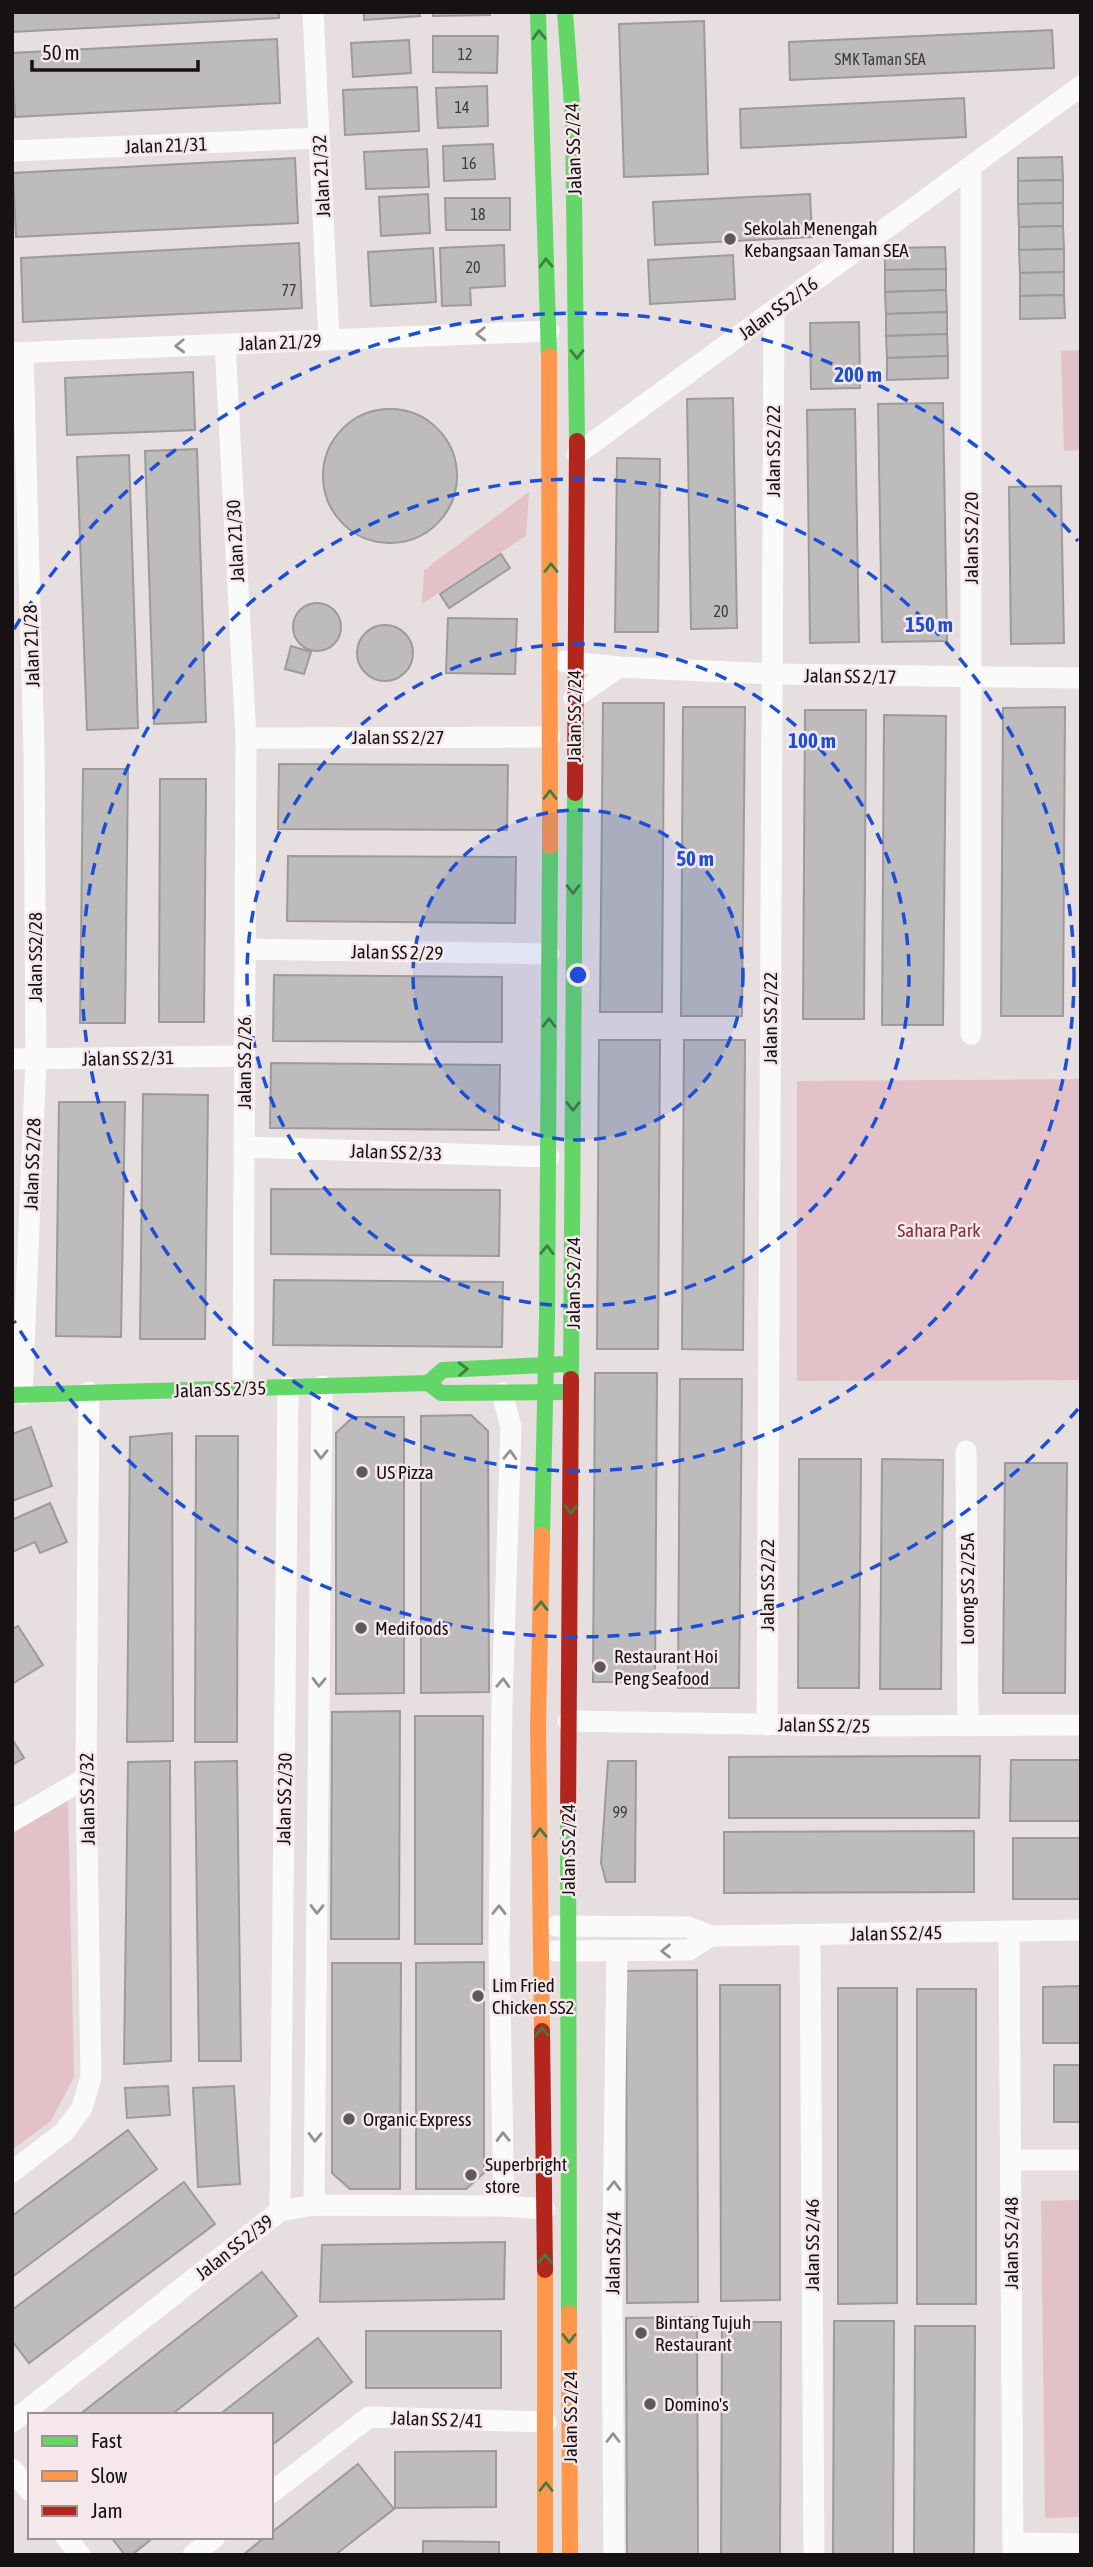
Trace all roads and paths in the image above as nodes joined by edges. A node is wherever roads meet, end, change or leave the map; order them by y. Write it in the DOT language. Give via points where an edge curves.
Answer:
graph roads {
  1 [pos="313,12"];
  2 [pos="538,12"];
  3 [pos="565,12"];
  4 [pos="1081,86"];
  5 [pos="319,138"];
  6 [pos="12,151"];
  7 [pos="971,167"];
  8 [pos="577,286"];
  9 [pos="774,311"];
  10 [pos="549,331"];
  11 [pos="329,340"];
  12 [pos="225,344"];
  13 [pos="18,353"];
  14 [pos="577,454"];
  15 [pos="550,660"];
  16 [pos="574,662"];
  17 [pos="619,667"];
  18 [pos="772,674"];
  19 [pos="971,678"];
  20 [pos="1081,678"];
  21 [pos="574,698"];
  22 [pos="550,737"];
  23 [pos="246,738"];
  24 [pos="35,856"];
  25 [pos="245,949"];
  26 [pos="549,954"];
  27 [pos="971,1034"];
  28 [pos="244,1056"];
  29 [pos="12,1059"];
  30 [pos="36,1059"];
  31 [pos="244,1147"];
  32 [pos="549,1157"];
  33 [pos="547,1318"];
  34 [pos="573,1364"];
  35 [pos="546,1365"];
  36 [pos="504,1367"];
  37 [pos="428,1383"];
  38 [pos="322,1386"];
  39 [pos="288,1387"];
  40 [pos="243,1388"];
  41 [pos="89,1392"];
  42 [pos="545,1392"];
  43 [pos="572,1392"];
  44 [pos="502,1393"];
  45 [pos="17,1394"];
  46 [pos="544,1441"];
  47 [pos="966,1451"];
  48 [pos="568,1721"];
  49 [pos="767,1725"];
  50 [pos="1081,1725"];
  51 [pos="968,1726"];
  52 [pos="86,1778"];
  53 [pos="12,1821"];
  54 [pos="541,1926"];
  55 [pos="568,1926"];
  56 [pos="1081,1930"];
  57 [pos="1009,1931"];
  58 [pos="810,1935"];
  59 [pos="711,1936"];
  60 [pos="541,1951"];
  61 [pos="567,1951"];
  62 [pos="617,1951"];
  63 [pos="1011,2160"];
  64 [pos="1081,2160"];
  65 [pos="12,2172"];
  66 [pos="314,2205"];
  67 [pos="504,2206"];
  68 [pos="545,2208"];
  69 [pos="279,2211"];
  70 [pos="12,2422"];
  71 [pos="546,2422"];
  72 [pos="12,2469"];
  73 [pos="28,2489"];
  74 [pos="273,2491"];
  75 [pos="68,2539"];
  76 [pos="213,2539"];
  77 [pos="1081,2544"];
  78 [pos="1013,2549"];
  79 [pos="80,2555"];
  80 [pos="193,2555"];
  81 [pos="545,2555"];
  82 [pos="570,2555"];
  83 [pos="614,2555"];
  84 [pos="814,2555"];
  1 -- 5 [label="street, Jalan 21/32"];
  10 -- 2 [label="main road, Jalan SS 2/24, one-way"];
  3 -- 8 [label="main road, Jalan SS 2/24"];
  4 -- 7 [label="street, Jalan SS 2/16"];
  5 -- 6 [label="street, Jalan 21/31"];
  5 -- 11 [label="street, Jalan 21/32"];
  7 -- 9 [label="street, Jalan SS 2/16"];
  7 -- 19 [label="street, Jalan SS 2/20"];
  8 -- 10 [label="main road" via="563,322"];
  8 -- 14 [label="main road, Jalan SS 2/24, one-way"];
  9 -- 14 [label="street, Jalan SS 2/16"];
  9 -- 18 [label="street, Jalan SS 2/22"];
  10 -- 11 [label="street, Jalan 21/29, one-way"];
  15 -- 10 [label="main road, Jalan SS 2/24, one-way"];
  11 -- 12 [label="street, Jalan 21/29"];
  12 -- 13 [label="street, Jalan 21/29, one-way"];
  12 -- 23 [label="street, Jalan 21/30"];
  13 -- 24 [label="street, Jalan 21/28"];
  14 -- 16 [label="main road, Jalan SS 2/24"];
  15 -- 16 [label="street, Jalan SS 2/17"];
  15 -- 22 [label="main road, Jalan SS 2/24"];
  16 -- 17 [label="street, Jalan SS 2/17"];
  16 -- 21 [label="main road, Jalan SS 2/24"];
  17 -- 18 [label="street, Jalan SS 2/17"];
  17 -- 21 [label="street"];
  18 -- 19 [label="street, Jalan SS 2/17"];
  18 -- 49 [label="street, Jalan SS 2/22"];
  19 -- 20 [label="street, Jalan SS 2/17"];
  19 -- 27 [label="street, Jalan SS 2/20"];
  21 -- 34 [label="main road, Jalan SS 2/24, one-way"];
  22 -- 23 [label="street, Jalan SS 2/27"];
  26 -- 22 [label="main road, Jalan SS 2/24, one-way"];
  23 -- 25 [label="street, Jalan SS 2/26"];
  24 -- 30 [label="street, Jalan SS2/28"];
  25 -- 26 [label="street, Jalan SS 2/29"];
  25 -- 28 [label="street, Jalan SS 2/26"];
  32 -- 26 [label="main road, Jalan SS 2/24, one-way"];
  28 -- 30 [label="street, Jalan SS 2/31"];
  28 -- 31 [label="street, Jalan SS 2/26"];
  29 -- 30 [label="street, Jalan SS 2/31"];
  30 -- 45 [label="street, Jalan SS 2/28"];
  31 -- 32 [label="street, Jalan SS 2/33"];
  31 -- 40 [label="street, Jalan SS 2/26"];
  33 -- 32 [label="main road, Jalan SS 2/24, one-way"];
  33 -- 35 [label="main road, Jalan SS 2/24"];
  33 -- 36 [label="main road" via="528,1348"];
  34 -- 35 [label="main road, Jalan SS 2/35"];
  34 -- 43 [label="main road, Jalan SS 2/24"];
  35 -- 36 [label="main road, Jalan SS 2/35"];
  35 -- 42 [label="main road, Jalan SS 2/24"];
  37 -- 36 [label="main road, Jalan SS 2/35, one-way" via="443,1370"];
  37 -- 38 [label="main road, Jalan SS 2/35"];
  37 -- 44 [label="main road, Jalan SS 2/35" via="441,1393"];
  38 -- 39 [label="main road, Jalan SS 2/35"];
  38 -- 66 [label="street, one-way"];
  39 -- 40 [label="main road, Jalan SS 2/35"];
  39 -- 69 [label="street, Jalan SS 2/30"];
  40 -- 41 [label="main road, Jalan SS 2/35"];
  41 -- 45 [label="main road, Jalan SS 2/35"];
  41 -- 52 [label="street, Jalan SS 2/32"];
  42 -- 43 [label="main road, Jalan SS 2/35"];
  42 -- 44 [label="main road, Jalan SS 2/35"];
  42 -- 46 [label="main road, Jalan SS 2/24"];
  43 -- 48 [label="main road, Jalan SS 2/24, one-way"];
  44 -- 46 [label="main road" via="519,1401"];
  67 -- 44 [label="street, one-way" via="499,1948 511,1427"];
  54 -- 46 [label="main road, Jalan SS 2/24, one-way" via="538,1727"];
  47 -- 51 [label="street, Lorong SS 2/25A"];
  48 -- 49 [label="street, Jalan SS 2/25"];
  48 -- 55 [label="main road, Jalan SS 2/24"];
  49 -- 51 [label="street, Jalan SS 2/25"];
  50 -- 51 [label="street, Jalan SS 2/25"];
  52 -- 53 [label="street"];
  52 -- 65 [label="street, Jalan SS 2/32" via="91,2077 82,2108 64,2132"];
  54 -- 55 [label="street, Jalan SS 2/45"];
  54 -- 60 [label="main road, Jalan SS 2/24"];
  55 -- 59 [label="street, Jalan SS 2/45" via="688,1927"];
  55 -- 61 [label="main road, Jalan SS 2/24"];
  56 -- 57 [label="street, Jalan SS 2/45"];
  57 -- 58 [label="street, Jalan SS 2/45"];
  57 -- 63 [label="street, Jalan SS 2/48"];
  58 -- 59 [label="street, Jalan SS 2/45"];
  58 -- 84 [label="street, Jalan SS 2/46"];
  59 -- 62 [label="street, Jalan SS 2/45, one-way" via="689,1950"];
  60 -- 61 [label="street, Jalan SS 2/45"];
  68 -- 60 [label="main road, Jalan SS 2/24, one-way"];
  61 -- 62 [label="street, Jalan SS 2/45"];
  61 -- 82 [label="main road, Jalan SS 2/24, one-way"];
  83 -- 62 [label="street, Jalan SS 2/4, one-way"];
  63 -- 64 [label="street"];
  63 -- 78 [label="street, Jalan SS 2/48"];
  66 -- 67 [label="street, Jalan SS 2/39"];
  66 -- 69 [label="street, Jalan SS 2/39"];
  67 -- 68 [label="street, Jalan SS 2/39"];
  71 -- 68 [label="main road, Jalan SS 2/24, one-way"];
  69 -- 70 [label="street, Jalan SS 2/39"];
  71 -- 74 [label="street, Jalan SS 2/41" via="369,2417"];
  81 -- 71 [label="main road, Jalan SS 2/24, one-way"];
  72 -- 73 [label="street"];
  75 -- 79 [label="street"];
  76 -- 80 [label="street"];
  77 -- 78 [label="street"];
}
